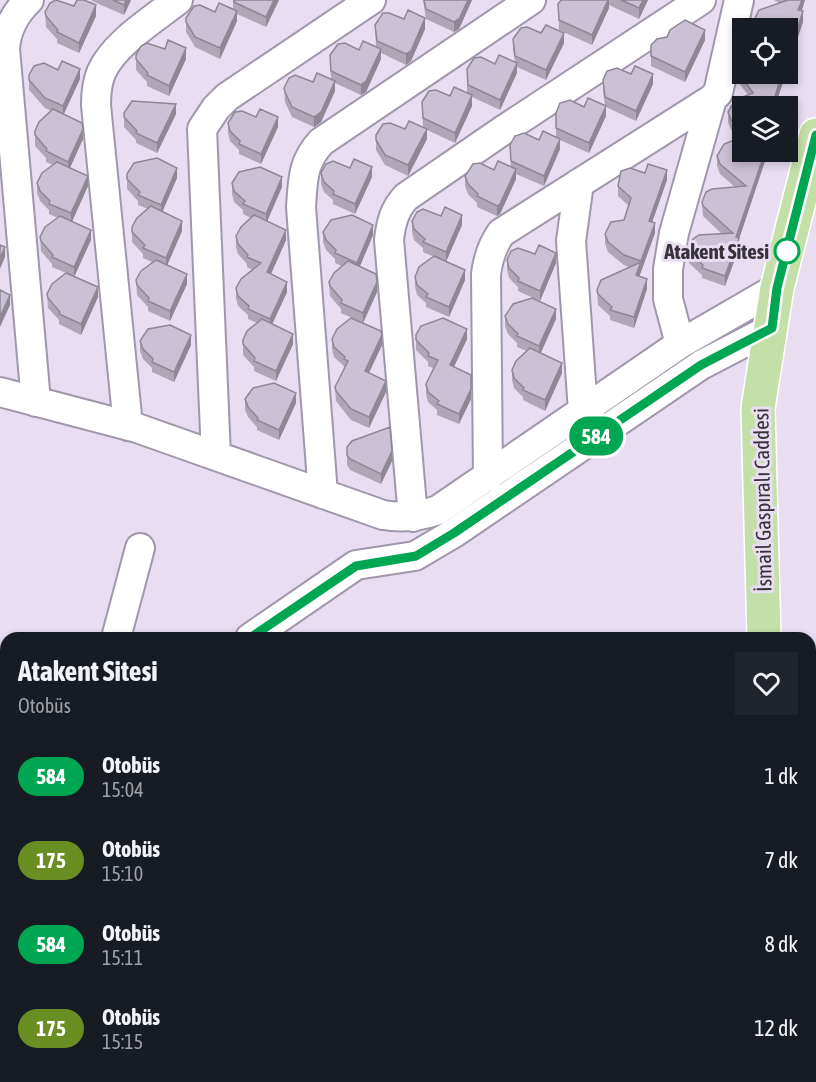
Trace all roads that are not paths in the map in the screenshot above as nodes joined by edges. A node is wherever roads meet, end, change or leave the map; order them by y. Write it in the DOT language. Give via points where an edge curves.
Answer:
graph roads {
  1 [pos="28,0"];
  2 [pos="178,0"];
  3 [pos="370,0"];
  4 [pos="531,0"];
  5 [pos="701,0"];
  6 [pos="739,0"];
  7 [pos="712,99"];
  8 [pos="816,135"];
  9 [pos="579,183"];
  10 [pos="777,288"];
  11 [pos="772,328"];
  12 [pos="680,344"];
  13 [pos="0,392"];
  14 [pos="36,402"];
  15 [pos="583,411"];
  16 [pos="128,426"];
  17 [pos="216,456"];
  18 [pos="488,477"];
  19 [pos="323,494"];
  20 [pos="413,517"];
  21 [pos="140,548"];
  22 [pos="118,632"];
  23 [pos="259,632"];
  24 [pos="764,632"];
  1 -- 14 [label="street" via="6,35 5,49"];
  2 -- 16 [label="street" via="116,51 107,61 97,86"];
  3 -- 17 [label="street" via="227,97 202,129"];
  4 -- 19 [label="street" via="321,142 305,164 301,207"];
  5 -- 20 [label="street" via="501,131 399,205 389,240"];
  6 -- 7 [label="street" via="718,93"];
  7 -- 9 [label="street"];
  7 -- 12 [label="street" via="674,233 668,269 668,299"];
  8 -- 10 [label="main road, İsmail Gaspıralı Caddesi"];
  9 -- 15 [label="street" via="571,241"];
  9 -- 18 [label="street" via="501,233 488,260"];
  10 -- 11 [label="main road, İsmail Gaspıralı Caddesi"];
  10 -- 12 [label="street"];
  11 -- 23 [label="street" via="701,365 416,556 356,566"];
  11 -- 24 [label="main road, İsmail Gaspıralı Caddesi" via="758,408"];
  12 -- 15 [label="street"];
  13 -- 14 [label="street"];
  14 -- 16 [label="street"];
  15 -- 18 [label="street"];
  16 -- 17 [label="street"];
  17 -- 19 [label="street"];
  18 -- 20 [label="street" via="438,510"];
  19 -- 20 [label="street" via="383,515"];
  21 -- 22 [label="street"];
}
